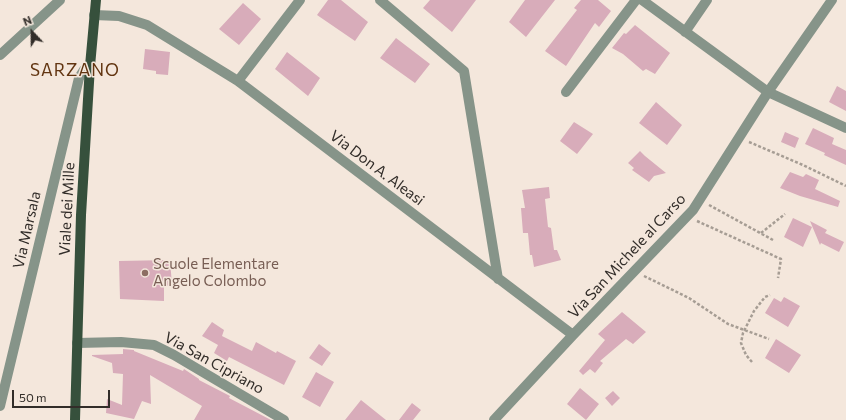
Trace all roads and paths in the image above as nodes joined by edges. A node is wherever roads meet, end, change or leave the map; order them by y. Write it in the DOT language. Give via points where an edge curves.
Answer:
graph roads {
  1 [pos="60,0"];
  2 [pos="96,0"];
  3 [pos="300,0"];
  4 [pos="380,0"];
  5 [pos="636,0"];
  6 [pos="642,0"];
  7 [pos="707,0"];
  8 [pos="832,0"];
  9 [pos="94,15"];
  10 [pos="685,32"];
  11 [pos="0,55"];
  12 [pos="90,66"];
  13 [pos="238,81"];
  14 [pos="566,92"];
  15 [pos="768,92"];
  16 [pos="846,128"];
  17 [pos="739,138"];
  18 [pos="846,186"];
  19 [pos="699,200"];
  20 [pos="786,214"];
  21 [pos="687,216"];
  22 [pos="761,233"];
  23 [pos="773,240"];
  24 [pos="634,272"];
  25 [pos="498,278"];
  26 [pos="778,278"];
  27 [pos="770,296"];
  28 [pos="744,330"];
  29 [pos="573,335"];
  30 [pos="770,339"];
  31 [pos="77,343"];
  32 [pos="752,362"];
  33 [pos="0,406"];
  34 [pos="75,420"];
  35 [pos="284,420"];
  36 [pos="494,420"];
  1 -- 11 [label="street"];
  2 -- 9 [label="main road, Viale dei Mille"];
  3 -- 13 [label="street"];
  4 -- 25 [label="street" via="464,70"];
  5 -- 14 [label="street"];
  6 -- 10 [label="street"];
  7 -- 10 [label="street"];
  8 -- 15 [label="street, Via San Michele al Carso"];
  9 -- 12 [label="main road, Viale dei Mille"];
  9 -- 13 [label="street, Via Don A. Aleasi" via="119,16 147,25"];
  10 -- 15 [label="street"];
  12 -- 31 [label="main road, Viale dei Mille" via="81,215"];
  12 -- 33 [label="street, Via Marsala" via="79,78"];
  13 -- 25 [label="street, Via Don A. Aleasi"];
  15 -- 16 [label="street"];
  15 -- 17 [label="street, Via San Michele al Carso"];
  17 -- 18 [label="path"];
  17 -- 19 [label="street, Via San Michele al Carso"];
  19 -- 21 [label="street, Via San Michele al Carso"];
  19 -- 22 [label="path"];
  20 -- 22 [label="path"];
  21 -- 24 [label="street, Via San Michele al Carso"];
  21 -- 26 [label="path" via="781,259"];
  22 -- 23 [label="path"];
  24 -- 28 [label="path" via="689,298 728,324"];
  24 -- 29 [label="street, Via San Michele al Carso"];
  25 -- 29 [label="street, Via Don A. Aleasi"];
  27 -- 28 [label="path" via="765,297 754,311"];
  28 -- 30 [label="path"];
  28 -- 32 [label="path" via="741,343"];
  29 -- 36 [label="street, Via San Michele al Carso"];
  31 -- 34 [label="main road, Viale dei Mille"];
  31 -- 35 [label="street, Via San Cipriano" via="121,342 154,345"];
}
